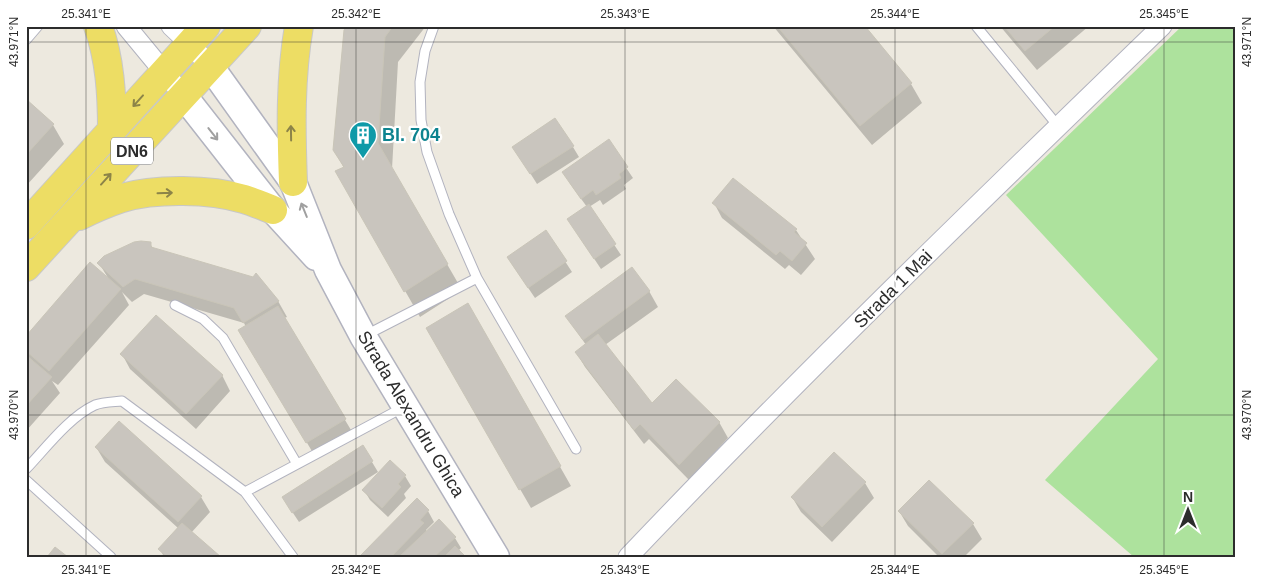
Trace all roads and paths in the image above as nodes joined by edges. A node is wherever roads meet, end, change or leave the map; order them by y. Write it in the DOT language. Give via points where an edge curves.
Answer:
graph roads {
  1 [pos="38,26"];
  2 [pos="98,26"];
  3 [pos="126,26"];
  4 [pos="247,26"];
  5 [pos="298,26"];
  6 [pos="434,26"];
  7 [pos="976,26"];
  8 [pos="1162,26"];
  9 [pos="189,32"];
  10 [pos="26,40"];
  11 [pos="210,66"];
  12 [pos="164,72"];
  13 [pos="183,95"];
  14 [pos="1058,126"];
  15 [pos="112,130"];
  16 [pos="293,182"];
  17 [pos="273,210"];
  18 [pos="69,221"];
  19 [pos="26,225"];
  20 [pos="26,267"];
  21 [pos="328,270"];
  22 [pos="477,278"];
  23 [pos="174,305"];
  24 [pos="364,336"];
  25 [pos="405,407"];
  26 [pos="576,449"];
  27 [pos="298,464"];
  28 [pos="26,468"];
  29 [pos="26,480"];
  30 [pos="245,492"];
  31 [pos="111,557"];
  32 [pos="293,557"];
  33 [pos="496,557"];
  34 [pos="628,557"];
  1 -- 10 [label="lane"];
  2 -- 15 [label="main road" via="110,80"];
  3 -- 12 [label="street, Strada Alexandru Ghica"];
  4 -- 11 [label="main road, DN6"];
  16 -- 5 [label="main road, one-way" via="291,90"];
  6 -- 22 [label="lane" via="420,82 421,120 427,152"];
  7 -- 14 [label="lane"];
  8 -- 14 [label="street, Strada 1 Mai"];
  9 -- 11 [label="street, Strada Alexandru Ghica"];
  9 -- 12 [label="main road, DN6"];
  11 -- 13 [label="main road, DN6"];
  11 -- 16 [label="street, Strada Alexandru Ghica"];
  12 -- 13 [label="street, Strada Alexandru Ghica"];
  12 -- 15 [label="main road, DN6, one-way"];
  13 -- 17 [label="street, Strada Alexandru Ghica, one-way"];
  18 -- 13 [label="main road, DN6, one-way"];
  14 -- 34 [label="street, Strada 1 Mai" via="800,380"];
  15 -- 19 [label="main road, DN6"];
  21 -- 16 [label="street, Strada Alexandru Ghica, one-way"];
  18 -- 17 [label="main road, one-way" via="102,205 152,193 222,195"];
  17 -- 21 [label="street, Strada Alexandru Ghica"];
  18 -- 20 [label="main road, DN6"];
  21 -- 24 [label="street, Strada Alexandru Ghica"];
  22 -- 24 [label="lane"];
  22 -- 26 [label="lane"];
  23 -- 27 [label="lane" via="203,319 222,338"];
  24 -- 25 [label="street, Strada Alexandru Ghica"];
  25 -- 27 [label="lane"];
  25 -- 33 [label="street, Strada Alexandru Ghica"];
  27 -- 30 [label="lane"];
  28 -- 30 [label="lane" via="72,420 94,406 122,402"];
  29 -- 31 [label="lane"];
  30 -- 32 [label="lane"];
}
